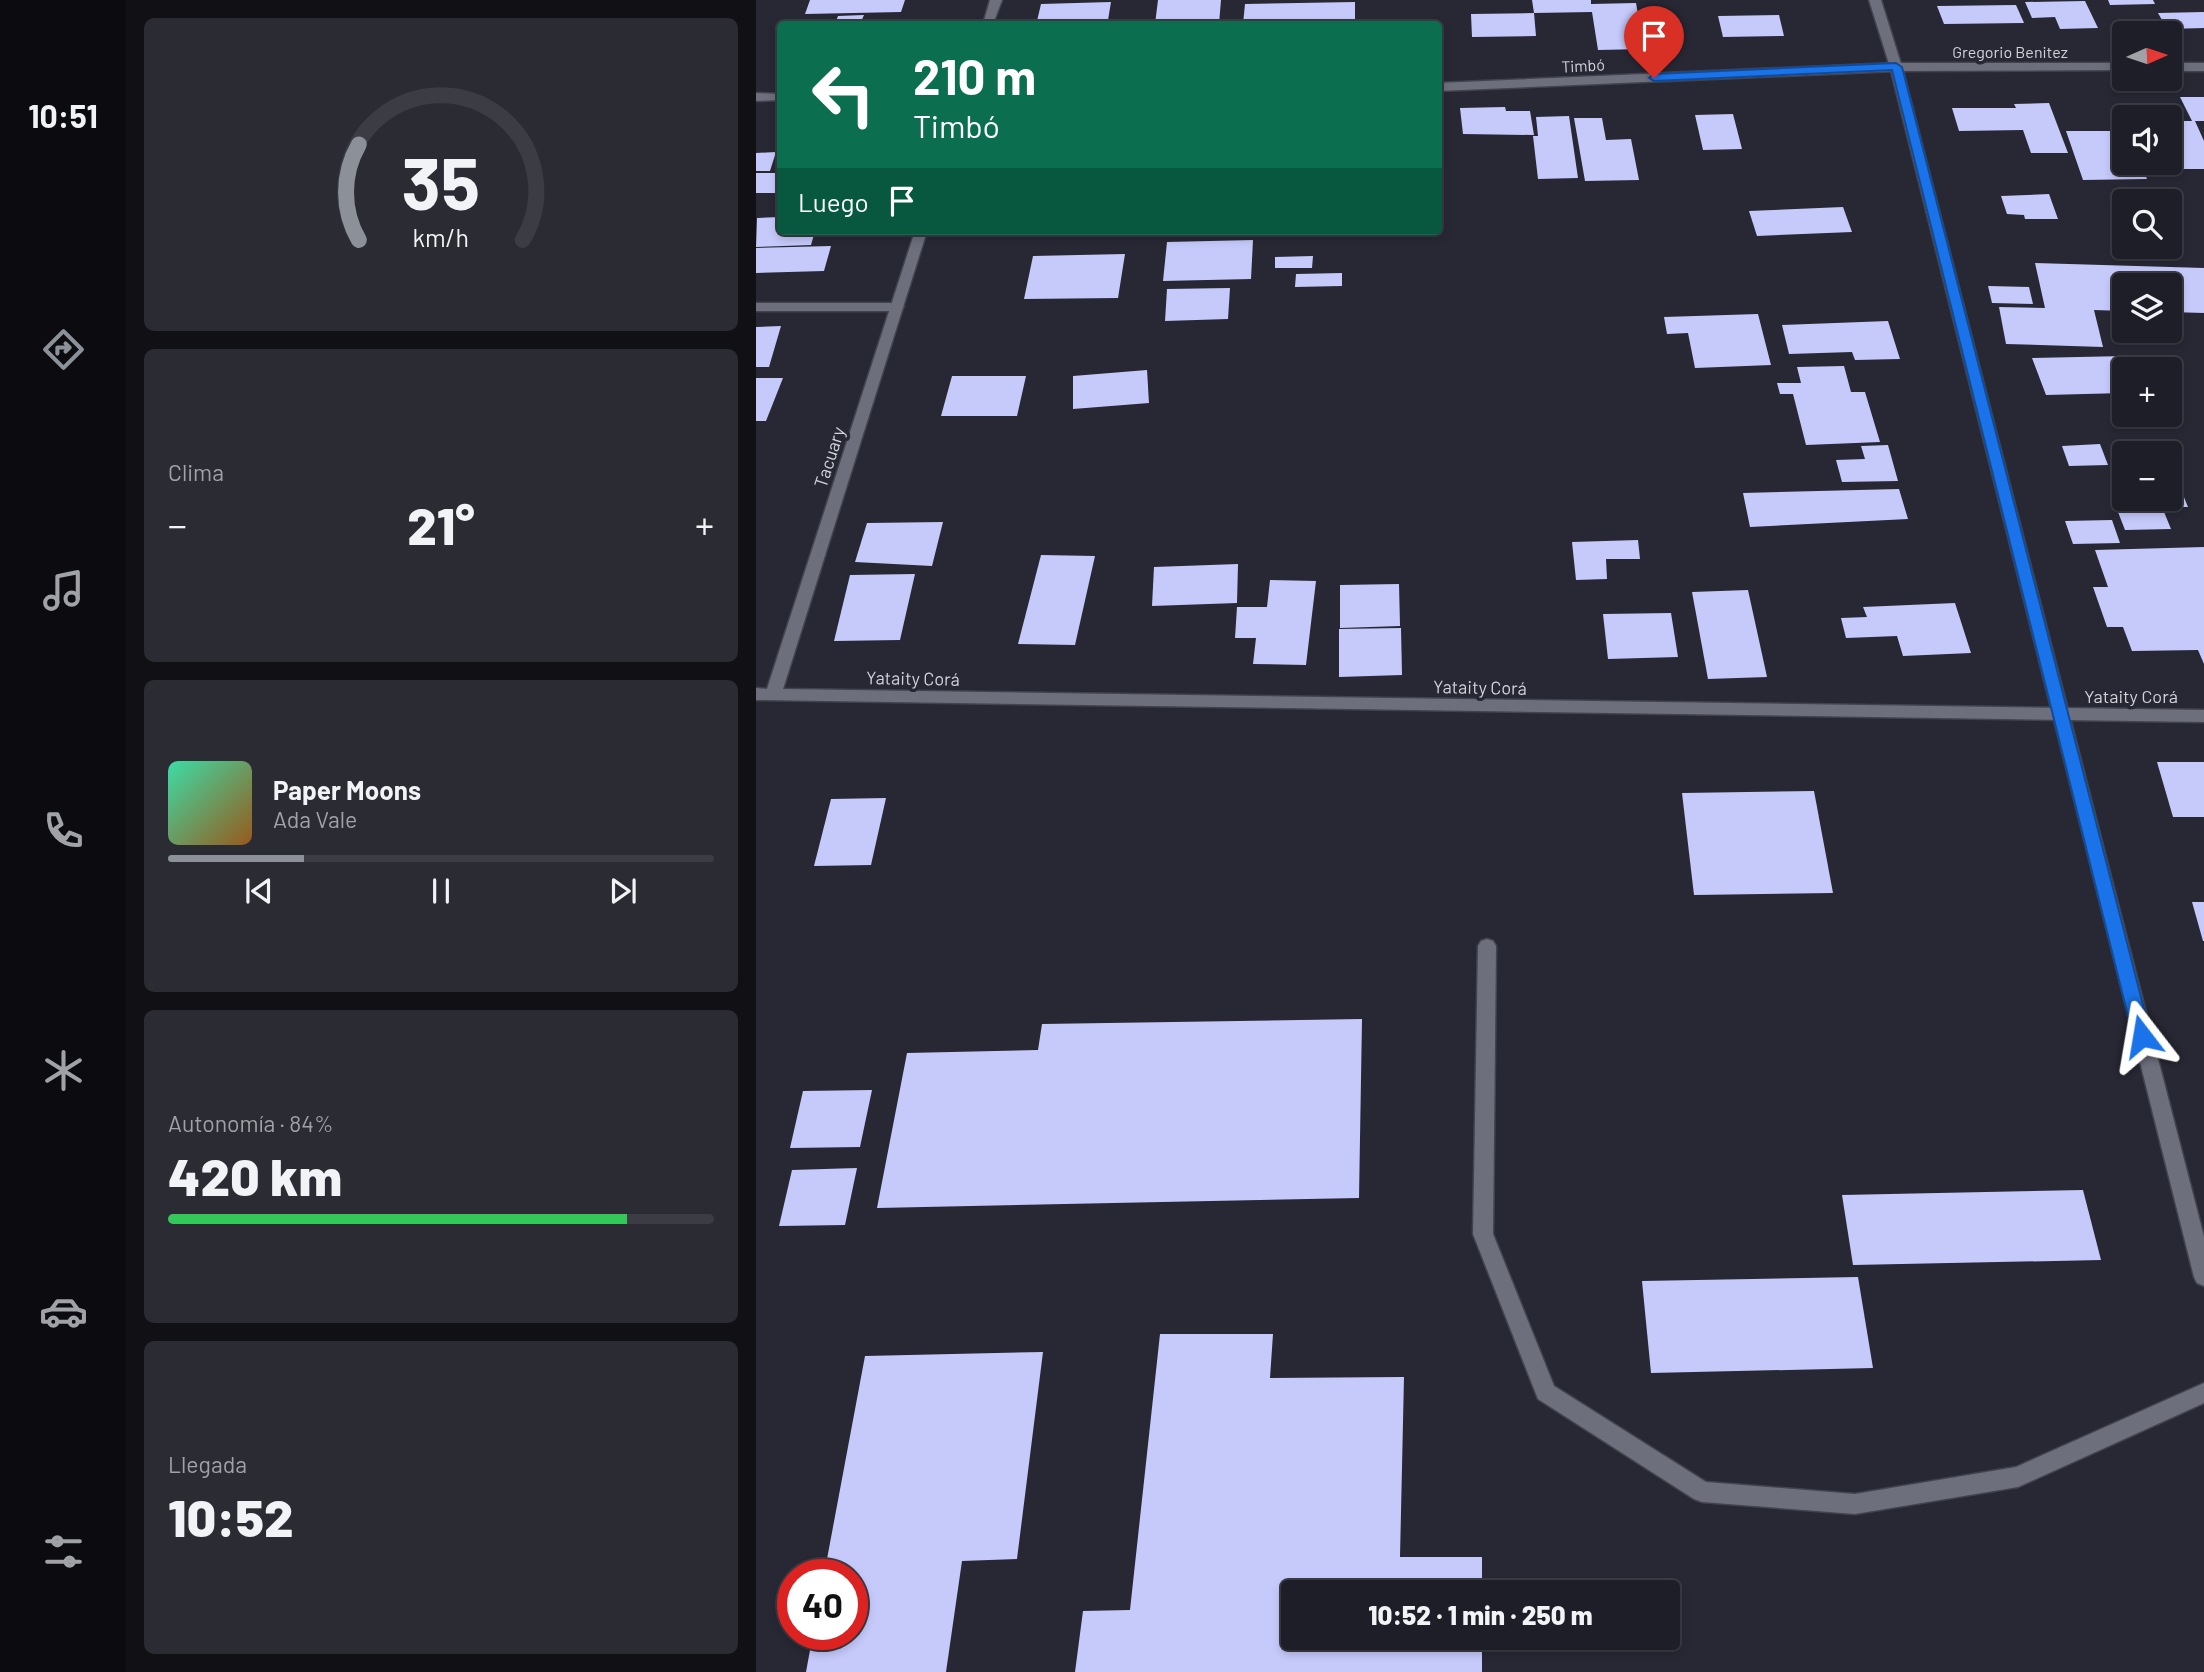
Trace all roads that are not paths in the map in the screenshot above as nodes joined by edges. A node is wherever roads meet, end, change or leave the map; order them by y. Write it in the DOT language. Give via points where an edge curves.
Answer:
graph roads {
  1 [pos="996,0"];
  2 [pos="1875,0"];
  3 [pos="989,21"];
  4 [pos="1896,67"];
  5 [pos="2112,67"];
  6 [pos="2182,67"];
  7 [pos="2204,67"];
  8 [pos="1442,87"];
  9 [pos="756,97"];
  10 [pos="777,97"];
  11 [pos="920,235"];
  12 [pos="756,307"];
  13 [pos="897,307"];
  14 [pos="764,694"];
  15 [pos="2059,715"];
  16 [pos="2204,716"];
  17 [pos="1487,946"];
  18 [pos="2204,1277"];
  19 [pos="2204,1393"];
  1 -- 3 [label="street"];
  2 -- 4 [label="street"];
  4 -- 5 [label="street, Gregorio Benitez"];
  4 -- 8 [label="street, Timbó"];
  4 -- 15 [label="street"];
  6 -- 7 [label="street"];
  9 -- 10 [label="street"];
  11 -- 13 [label="street, Tacuary"];
  12 -- 13 [label="street"];
  13 -- 14 [label="street, Tacuary"];
  14 -- 15 [label="street, Yataity Corá"];
  15 -- 16 [label="street, Yataity Corá"];
  15 -- 18 [label="street"];
  17 -- 19 [label="street" via="1483,1234 1546,1392 1702,1492 1855,1504 2018,1477"];
}
